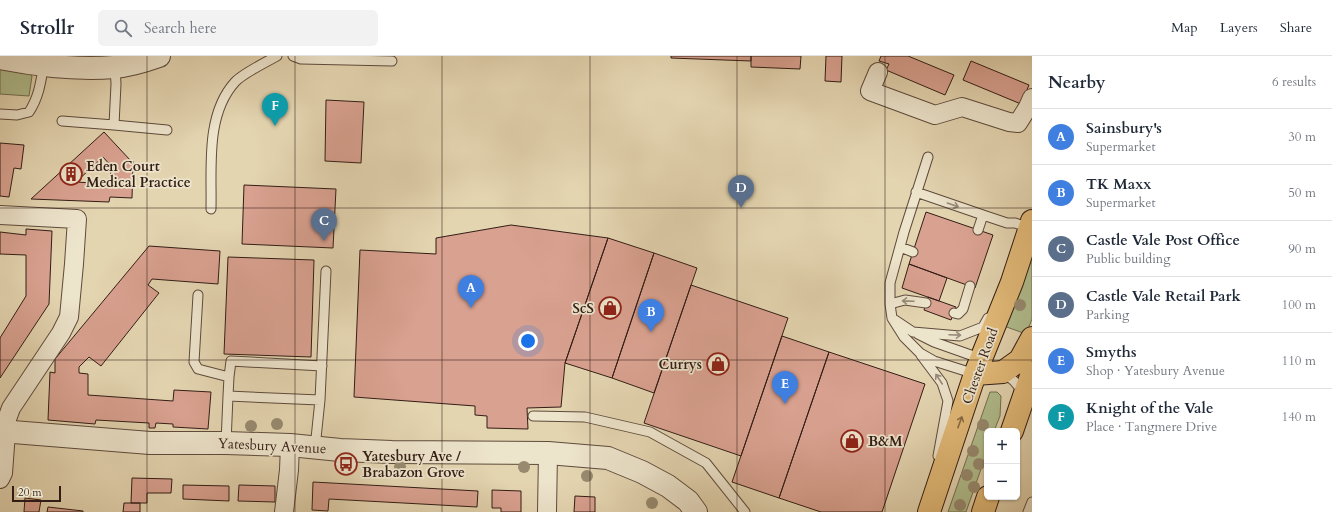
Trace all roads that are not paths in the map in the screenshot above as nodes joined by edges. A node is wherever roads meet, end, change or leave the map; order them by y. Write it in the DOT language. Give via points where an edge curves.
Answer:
graph roads {
  1 [pos="160,56"];
  2 [pos="276,56"];
  3 [pos="293,56"];
  4 [pos="0,58"];
  5 [pos="44,60"];
  6 [pos="392,61"];
  7 [pos="115,67"];
  8 [pos="878,72"];
  9 [pos="1032,98"];
  10 [pos="0,114"];
  11 [pos="62,121"];
  12 [pos="114,125"];
  13 [pos="167,130"];
  14 [pos="928,157"];
  15 [pos="916,192"];
  16 [pos="211,210"];
  17 [pos="0,215"];
  18 [pos="983,215"];
  19 [pos="1031,224"];
  20 [pos="978,230"];
  21 [pos="900,247"];
  22 [pos="913,252"];
  23 [pos="326,271"];
  24 [pos="970,286"];
  25 [pos="1010,287"];
  26 [pos="198,295"];
  27 [pos="926,303"];
  28 [pos="890,304"];
  29 [pos="954,313"];
  30 [pos="892,318"];
  31 [pos="913,332"];
  32 [pos="1032,338"];
  33 [pos="920,353"];
  34 [pos="322,366"];
  35 [pos="978,366"];
  36 [pos="1003,372"];
  37 [pos="1032,373"];
  38 [pos="228,378"];
  39 [pos="1025,394"];
  40 [pos="228,396"];
  41 [pos="320,400"];
  42 [pos="533,416"];
  43 [pos="1013,428"];
  44 [pos="3,431"];
  45 [pos="226,443"];
  46 [pos="290,445"];
  47 [pos="315,448"];
  48 [pos="548,453"];
  49 [pos="0,479"];
  50 [pos="987,500"];
  51 [pos="1032,502"];
  52 [pos="284,512"];
  53 [pos="547,512"];
  54 [pos="696,512"];
  55 [pos="745,512"];
  56 [pos="928,512"];
  57 [pos="983,512"];
  58 [pos="1028,512"];
  1 -- 7 [label="street"];
  2 -- 16 [label="lane" via="235,82 221,103 214,124 210,167"];
  3 -- 6 [label="lane" via="301,59"];
  4 -- 5 [label="street" via="24,63"];
  5 -- 7 [label="street" via="93,68"];
  5 -- 10 [label="lane" via="39,90 29,112 16,115"];
  7 -- 12 [label="lane"];
  8 -- 9 [label="street" via="870,91 934,114 962,107 1018,123"];
  11 -- 12 [label="lane"];
  12 -- 13 [label="lane"];
  14 -- 15 [label="lane"];
  15 -- 18 [label="lane, one-way"];
  15 -- 21 [label="lane"];
  17 -- 44 [label="street" via="76,219 70,317 11,408"];
  18 -- 19 [label="lane" via="1007,223"];
  18 -- 20 [label="lane"];
  19 -- 25 [label="highway, Chester Road"];
  21 -- 22 [label="lane"];
  21 -- 28 [label="lane" via="890,283"];
  23 -- 34 [label="lane"];
  24 -- 29 [label="lane" via="963,309 958,314"];
  31 -- 25 [label="lane, one-way" via="960,336 983,327"];
  25 -- 35 [label="highway, Chester Road"];
  26 -- 38 [label="lane" via="195,365 198,369"];
  27 -- 28 [label="lane, one-way" via="905,300"];
  28 -- 30 [label="lane"];
  30 -- 31 [label="lane"];
  30 -- 33 [label="lane" via="904,337"];
  31 -- 35 [label="lane"];
  32 -- 36 [label="highway" via="1020,360"];
  33 -- 35 [label="lane" via="934,361"];
  56 -- 33 [label="lane, one-way" via="948,401 942,383"];
  34 -- 38 [label="lane" via="234,361 230,363"];
  34 -- 41 [label="lane"];
  35 -- 36 [label="highway"];
  56 -- 35 [label="highway, Chester Road, one-way"];
  36 -- 39 [label="lane"];
  37 -- 39 [label="highway"];
  38 -- 40 [label="lane"];
  39 -- 43 [label="highway"];
  40 -- 41 [label="lane"];
  40 -- 45 [label="lane"];
  41 -- 47 [label="lane"];
  42 -- 55 [label="lane" via="585,417 650,432 706,463"];
  44 -- 45 [label="street, Yatesbury Avenue" via="150,444"];
  44 -- 49 [label="street" via="3,473"];
  45 -- 46 [label="street, Yatesbury Avenue"];
  46 -- 47 [label="street, Yatesbury Avenue"];
  46 -- 52 [label="street"];
  47 -- 48 [label="street, Yatesbury Avenue" via="392,452"];
  48 -- 53 [label="street"];
  48 -- 54 [label="street, Yatesbury Avenue" via="608,458 668,486 688,501"];
  50 -- 57 [label="highway"];
  51 -- 58 [label="lane"];
}
